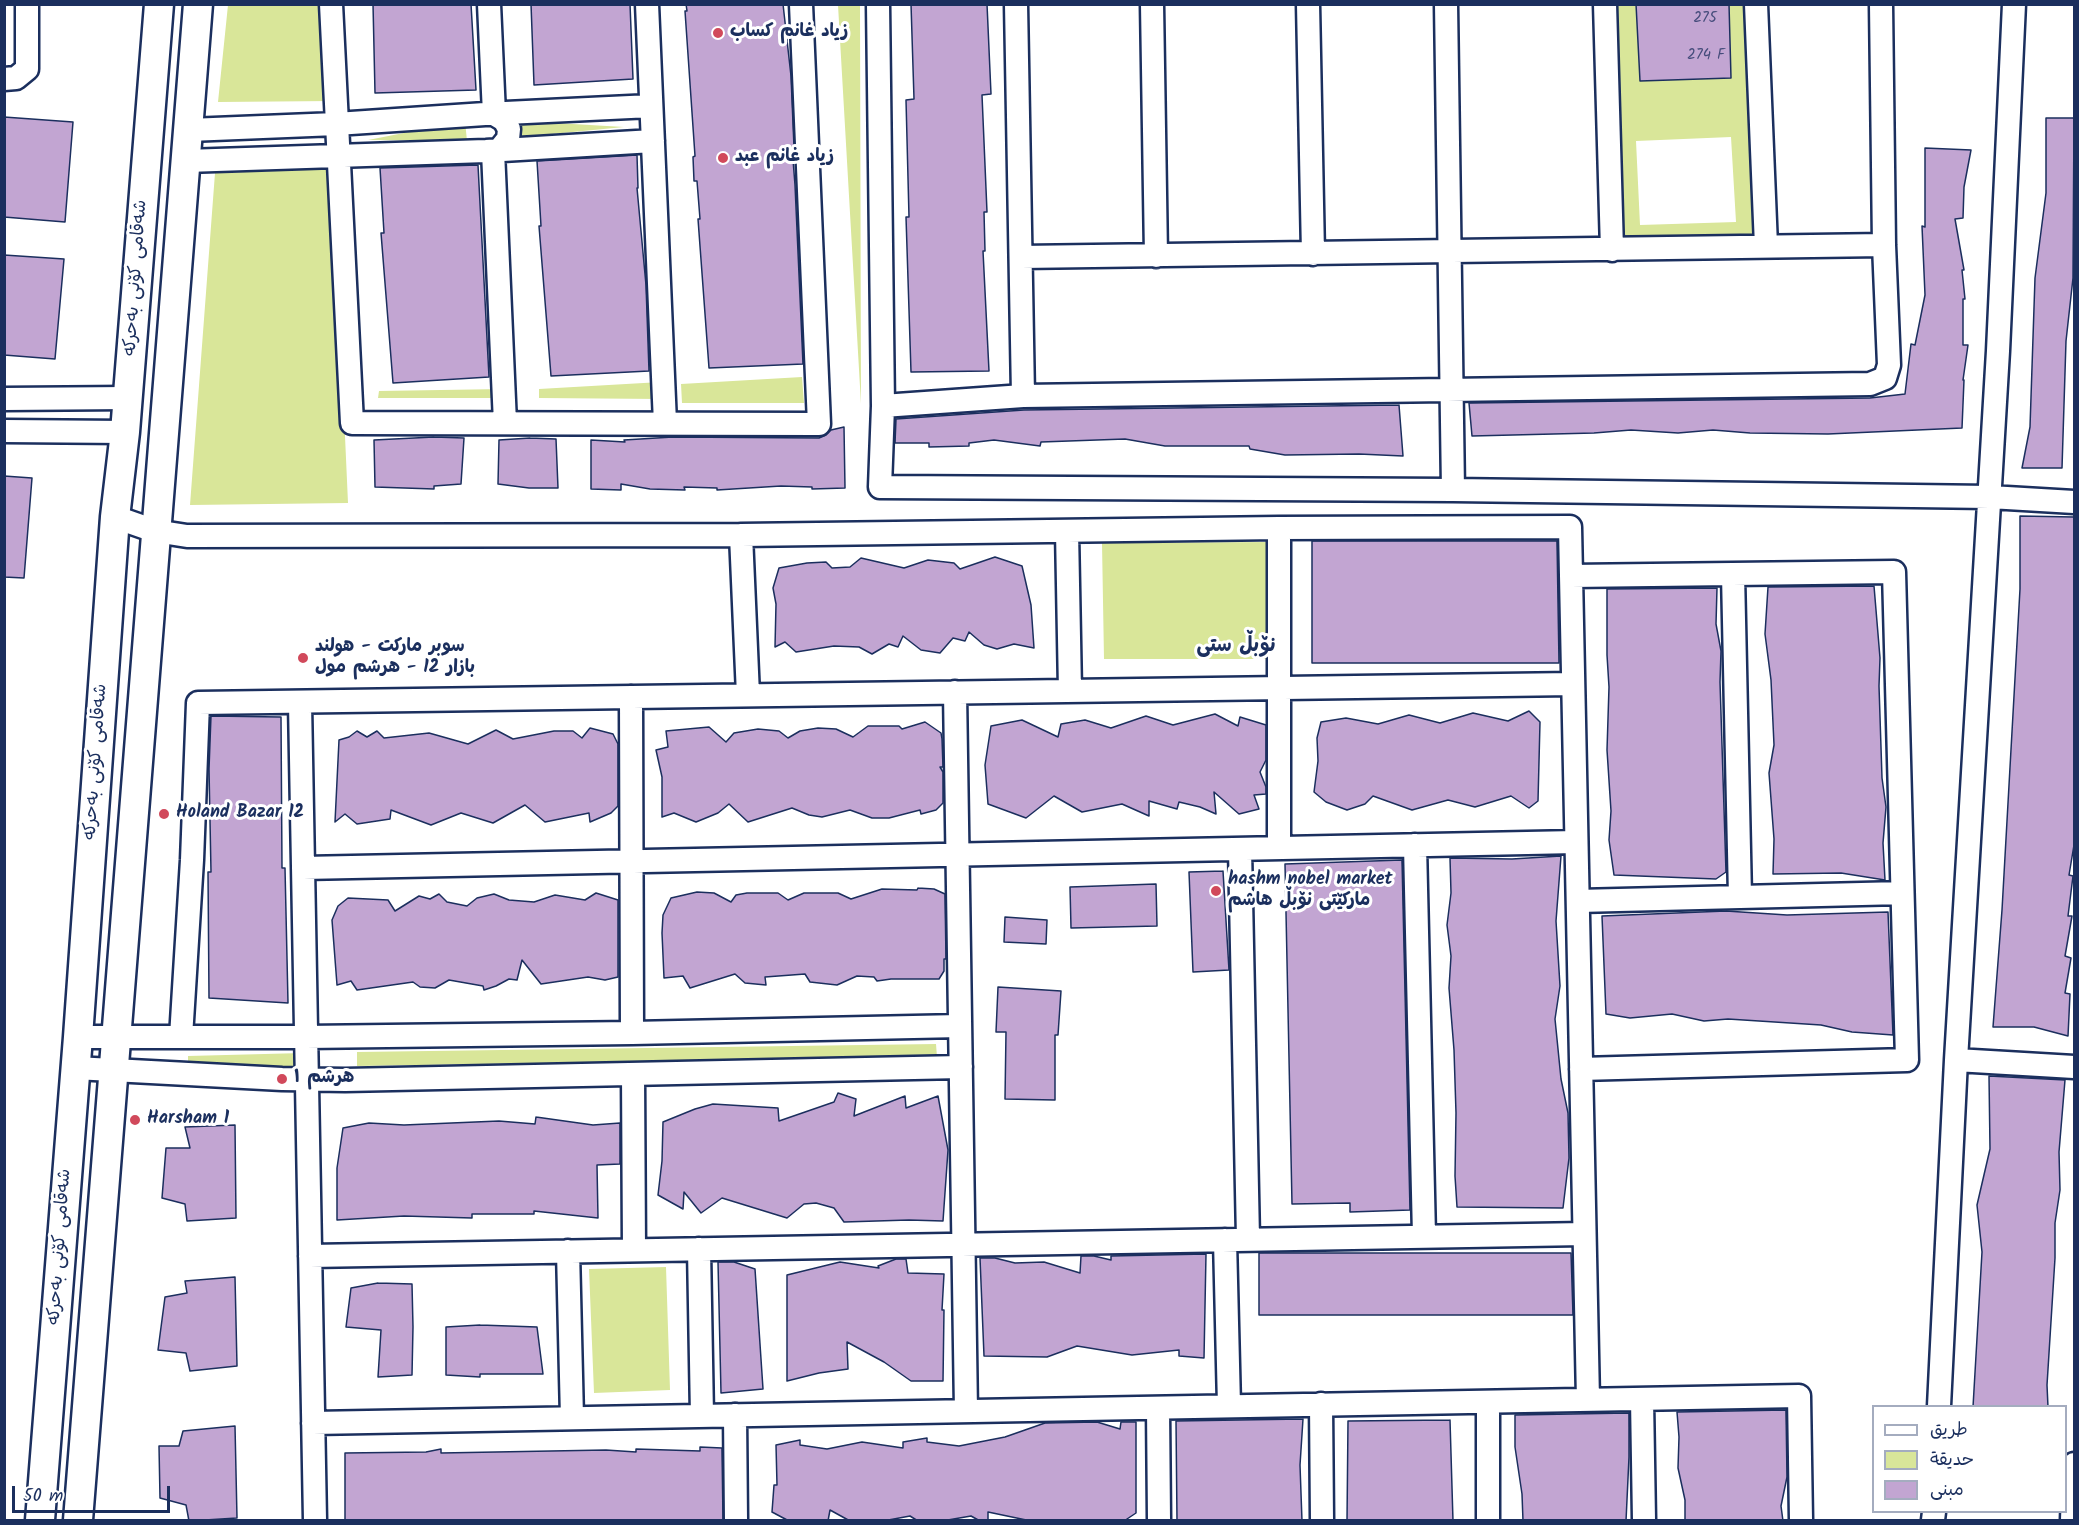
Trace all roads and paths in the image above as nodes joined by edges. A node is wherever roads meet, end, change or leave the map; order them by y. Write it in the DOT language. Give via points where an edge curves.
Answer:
graph roads {
  1 [pos="27,4"];
  2 [pos="159,4"];
  3 [pos="198,4"];
  4 [pos="331,4"];
  5 [pos="489,4"];
  6 [pos="647,4"];
  7 [pos="801,4"];
  8 [pos="878,4"];
  9 [pos="1016,4"];
  10 [pos="1152,4"];
  11 [pos="1308,4"];
  12 [pos="1446,4"];
  13 [pos="1605,4"];
  14 [pos="1756,4"];
  15 [pos="1881,4"];
  16 [pos="2014,4"];
  17 [pos="4,79"];
  18 [pos="651,106"];
  19 [pos="489,114"];
  20 [pos="336,124"];
  21 [pos="189,130"];
  22 [pos="653,141"];
  23 [pos="493,151"];
  24 [pos="338,154"];
  25 [pos="186,161"];
  26 [pos="1884,245"];
  27 [pos="1766,246"];
  28 [pos="1449,250"];
  29 [pos="1612,250"];
  30 [pos="1313,254"];
  31 [pos="1156,256"];
  32 [pos="1021,257"];
  33 [pos="1451,389"];
  34 [pos="1023,396"];
  35 [pos="128,398"];
  36 [pos="4,399"];
  37 [pos="883,406"];
  38 [pos="506,423"];
  39 [pos="665,423"];
  40 [pos="4,431"];
  41 [pos="125,432"];
  42 [pos="1453,490"];
  43 [pos="1990,497"];
  44 [pos="2074,502"];
  45 [pos="115,517"];
  46 [pos="1279,528"];
  47 [pos="155,531"];
  48 [pos="1067,531"];
  49 [pos="741,535"];
  50 [pos="1733,574"];
  51 [pos="1571,576"];
  52 [pos="1573,684"];
  53 [pos="1278,688"];
  54 [pos="1070,691"];
  55 [pos="955,692"];
  56 [pos="748,695"];
  57 [pos="631,697"];
  58 [pos="300,703"];
  59 [pos="1576,842"];
  60 [pos="1415,845"];
  61 [pos="1279,848"];
  62 [pos="1240,849"];
  63 [pos="957,855"];
  64 [pos="632,861"];
  65 [pos="303,868"];
  66 [pos="1902,893"];
  67 [pos="1740,897"];
  68 [pos="1578,901"];
  69 [pos="960,1026"];
  70 [pos="632,1033"];
  71 [pos="78,1037"];
  72 [pos="116,1037"];
  73 [pos="181,1037"];
  74 [pos="306,1037"];
  75 [pos="1956,1059"];
  76 [pos="961,1067"];
  77 [pos="2074,1067"];
  78 [pos="75,1068"];
  79 [pos="1581,1069"];
  80 [pos="113,1070"];
  81 [pos="633,1074"];
  82 [pos="307,1080"];
  83 [pos="1584,1234"];
  84 [pos="1424,1236"];
  85 [pos="1236,1240"];
  86 [pos="964,1244"];
  87 [pos="699,1249"];
  88 [pos="634,1250"];
  89 [pos="568,1251"];
  90 [pos="310,1256"];
  91 [pos="1642,1399"];
  92 [pos="1588,1400"];
  93 [pos="1488,1402"];
  94 [pos="1322,1404"];
  95 [pos="1939,1405"];
  96 [pos="1229,1406"];
  97 [pos="1158,1408"];
  98 [pos="966,1411"];
  99 [pos="735,1415"];
  100 [pos="702,1416"];
  101 [pos="572,1418"];
  102 [pos="313,1423"];
  103 [pos="2074,1464"];
  104 [pos="40,1521"];
  105 [pos="78,1521"];
  106 [pos="315,1521"];
  107 [pos="736,1521"];
  108 [pos="1159,1521"];
  109 [pos="1322,1521"];
  110 [pos="1488,1521"];
  111 [pos="1644,1521"];
  112 [pos="1801,1521"];
  113 [pos="2072,1521"];
  1 -- 17 [label="street" via="27,69 16,78"];
  2 -- 35 [label="street, شەقامی کۆنی بەحرکە"];
  3 -- 21 [label="street, شەقامی کۆنی بەحرکە"];
  4 -- 20 [label="street"];
  5 -- 19 [label="street"];
  6 -- 18 [label="street"];
  7 -- 39 [label="street" via="819,424"];
  8 -- 37 [label="street"];
  9 -- 32 [label="street"];
  10 -- 31 [label="street"];
  11 -- 30 [label="street"];
  12 -- 28 [label="street"];
  13 -- 29 [label="street"];
  14 -- 27 [label="street"];
  15 -- 26 [label="street"];
  16 -- 43 [label="street"];
  18 -- 19 [label="street"];
  18 -- 22 [label="street"];
  19 -- 20 [label="street"];
  19 -- 23 [label="street" via="477,123 473,134 477,143"];
  20 -- 21 [label="street"];
  20 -- 24 [label="street"];
  21 -- 25 [label="street, شەقامی کۆنی بەحرکە"];
  22 -- 23 [label="street"];
  22 -- 39 [label="street"];
  23 -- 24 [label="street"];
  23 -- 38 [label="street"];
  24 -- 25 [label="street"];
  24 -- 38 [label="street" via="352,423"];
  25 -- 47 [label="street, شەقامی کۆنی بەحرکە"];
  26 -- 27 [label="street"];
  26 -- 33 [label="street" via="1889,365 1885,378 1870,384"];
  27 -- 29 [label="street"];
  28 -- 29 [label="street"];
  28 -- 30 [label="street"];
  28 -- 33 [label="street"];
  30 -- 31 [label="street"];
  31 -- 32 [label="street"];
  32 -- 34 [label="street"];
  33 -- 34 [label="street"];
  33 -- 42 [label="street"];
  34 -- 37 [label="street"];
  35 -- 36 [label="street"];
  35 -- 41 [label="street, شەقامی کۆنی بەحرکە"];
  37 -- 42 [label="street" via="880,487"];
  38 -- 39 [label="street"];
  40 -- 41 [label="street"];
  41 -- 45 [label="street, شەقامی کۆنی بەحرکە"];
  42 -- 43 [label="street"];
  43 -- 44 [label="street"];
  43 -- 75 [label="street"];
  45 -- 47 [label="street"];
  45 -- 71 [label="street, شەقامی کۆنی بەحرکە"];
  46 -- 48 [label="street"];
  46 -- 51 [label="street" via="1570,527"];
  46 -- 53 [label="street"];
  47 -- 49 [label="street" via="187,536"];
  47 -- 72 [label="street, شەقامی کۆنی بەحرکە"];
  48 -- 49 [label="street"];
  48 -- 54 [label="street"];
  49 -- 56 [label="street"];
  50 -- 51 [label="street"];
  50 -- 66 [label="street" via="1894,572"];
  50 -- 67 [label="street"];
  51 -- 52 [label="street"];
  52 -- 53 [label="street"];
  52 -- 59 [label="street"];
  53 -- 54 [label="street"];
  53 -- 61 [label="street"];
  54 -- 55 [label="street"];
  55 -- 56 [label="street"];
  55 -- 63 [label="street"];
  56 -- 57 [label="street"];
  57 -- 58 [label="street"];
  57 -- 64 [label="street"];
  58 -- 65 [label="street"];
  58 -- 73 [label="street" via="198,703"];
  59 -- 60 [label="street"];
  59 -- 68 [label="street"];
  60 -- 61 [label="street"];
  60 -- 84 [label="street"];
  61 -- 62 [label="street"];
  62 -- 63 [label="street"];
  62 -- 85 [label="street"];
  63 -- 64 [label="street"];
  63 -- 69 [label="street"];
  64 -- 65 [label="street"];
  64 -- 70 [label="street"];
  65 -- 74 [label="street"];
  66 -- 67 [label="street"];
  66 -- 79 [label="street" via="1906,1060"];
  67 -- 68 [label="street"];
  68 -- 79 [label="street"];
  69 -- 70 [label="street"];
  69 -- 76 [label="street"];
  70 -- 74 [label="street"];
  71 -- 72 [label="street"];
  71 -- 78 [label="street, شەقامی کۆنی بەحرکە"];
  72 -- 73 [label="street"];
  72 -- 80 [label="street, شەقامی کۆنی بەحرکە"];
  73 -- 74 [label="street"];
  74 -- 82 [label="street"];
  75 -- 77 [label="street"];
  75 -- 95 [label="street"];
  76 -- 81 [label="street"];
  76 -- 86 [label="street"];
  78 -- 80 [label="street"];
  78 -- 104 [label="street, شەقامی کۆنی بەحرکە"];
  79 -- 83 [label="street"];
  80 -- 82 [label="street"];
  80 -- 105 [label="street, شەقامی کۆنی بەحرکە"];
  81 -- 82 [label="street"];
  81 -- 88 [label="street"];
  82 -- 90 [label="street"];
  83 -- 84 [label="street"];
  83 -- 92 [label="street"];
  84 -- 85 [label="street"];
  85 -- 86 [label="street"];
  85 -- 96 [label="street"];
  86 -- 87 [label="street"];
  86 -- 98 [label="street"];
  87 -- 88 [label="street"];
  87 -- 100 [label="street"];
  88 -- 89 [label="street"];
  89 -- 90 [label="street"];
  89 -- 101 [label="street"];
  90 -- 102 [label="street"];
  91 -- 92 [label="street"];
  91 -- 111 [label="street"];
  91 -- 112 [label="street" via="1799,1396"];
  92 -- 93 [label="street"];
  93 -- 94 [label="street"];
  93 -- 110 [label="street"];
  94 -- 96 [label="street"];
  94 -- 109 [label="street"];
  96 -- 97 [label="street"];
  97 -- 98 [label="street"];
  97 -- 108 [label="street"];
  98 -- 99 [label="street"];
  99 -- 100 [label="street"];
  99 -- 107 [label="street"];
  100 -- 101 [label="street"];
  101 -- 102 [label="street"];
  102 -- 106 [label="street"];
  103 -- 113 [label="street"];
}
